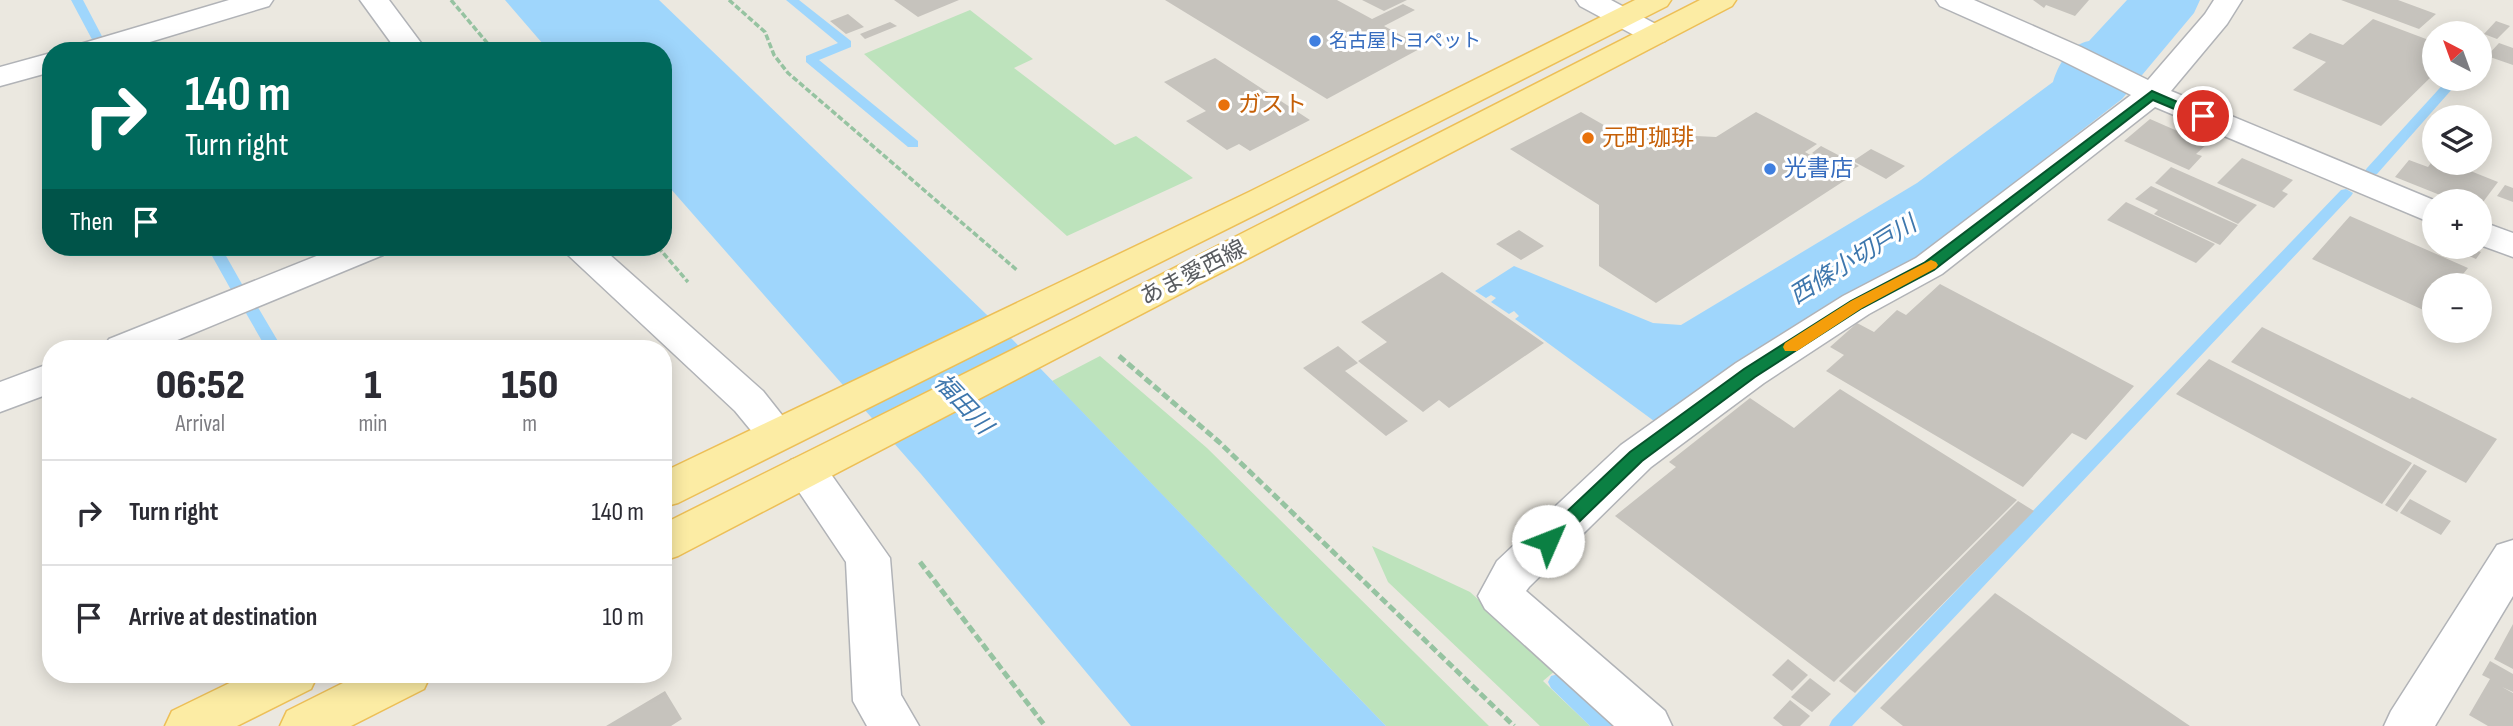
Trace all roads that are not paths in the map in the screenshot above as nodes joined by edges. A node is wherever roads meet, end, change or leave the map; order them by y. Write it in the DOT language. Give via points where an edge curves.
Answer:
graph roads {
  1 [pos="259,0"];
  2 [pos="373,0"];
  3 [pos="1590,0"];
  4 [pos="1657,0"];
  5 [pos="1722,0"];
  6 [pos="1950,0"];
  7 [pos="2228,0"];
  8 [pos="1625,16"];
  9 [pos="1655,35"];
  10 [pos="118,42"];
  11 [pos="405,42"];
  12 [pos="42,65"];
  13 [pos="0,77"];
  14 [pos="2145,91"];
  15 [pos="2422,208"];
  16 [pos="2492,237"];
  17 [pos="2513,246"];
  18 [pos="349,256"];
  19 [pos="590,256"];
  20 [pos="142,340"];
  21 [pos="42,381"];
  22 [pos="0,398"];
  23 [pos="784,430"];
  24 [pos="815,467"];
  25 [pos="672,486"];
  26 [pos="672,539"];
  27 [pos="2513,558"];
  28 [pos="276,683"];
  29 [pos="389,683"];
  30 [pos="189,726"];
  31 [pos="304,726"];
  32 [pos="895,726"];
  33 [pos="1648,726"];
  34 [pos="2408,726"];
  1 -- 10 [label="street"];
  2 -- 11 [label="street"];
  3 -- 8 [label="street"];
  4 -- 8 [label="main road, あま愛西線"];
  5 -- 9 [label="main road, あま愛西線"];
  6 -- 14 [label="street" via="2070,52"];
  7 -- 14 [label="street" via="2217,18"];
  8 -- 9 [label="street"];
  8 -- 23 [label="main road, あま愛西線"];
  9 -- 24 [label="main road, あま愛西線"];
  12 -- 13 [label="street"];
  14 -- 15 [label="street"];
  14 -- 33 [label="street" via="1929,266 1856,305 1750,373 1636,456 1513,574 1501,596"];
  16 -- 17 [label="street"];
  18 -- 20 [label="street"];
  19 -- 23 [label="street"];
  21 -- 22 [label="street"];
  23 -- 25 [label="main road, あま愛西線"];
  24 -- 26 [label="main road, あま愛西線"];
  24 -- 32 [label="street" via="868,558 877,701"];
  27 -- 34 [label="street"];
  28 -- 30 [label="main road"];
  29 -- 31 [label="main road"];
}
